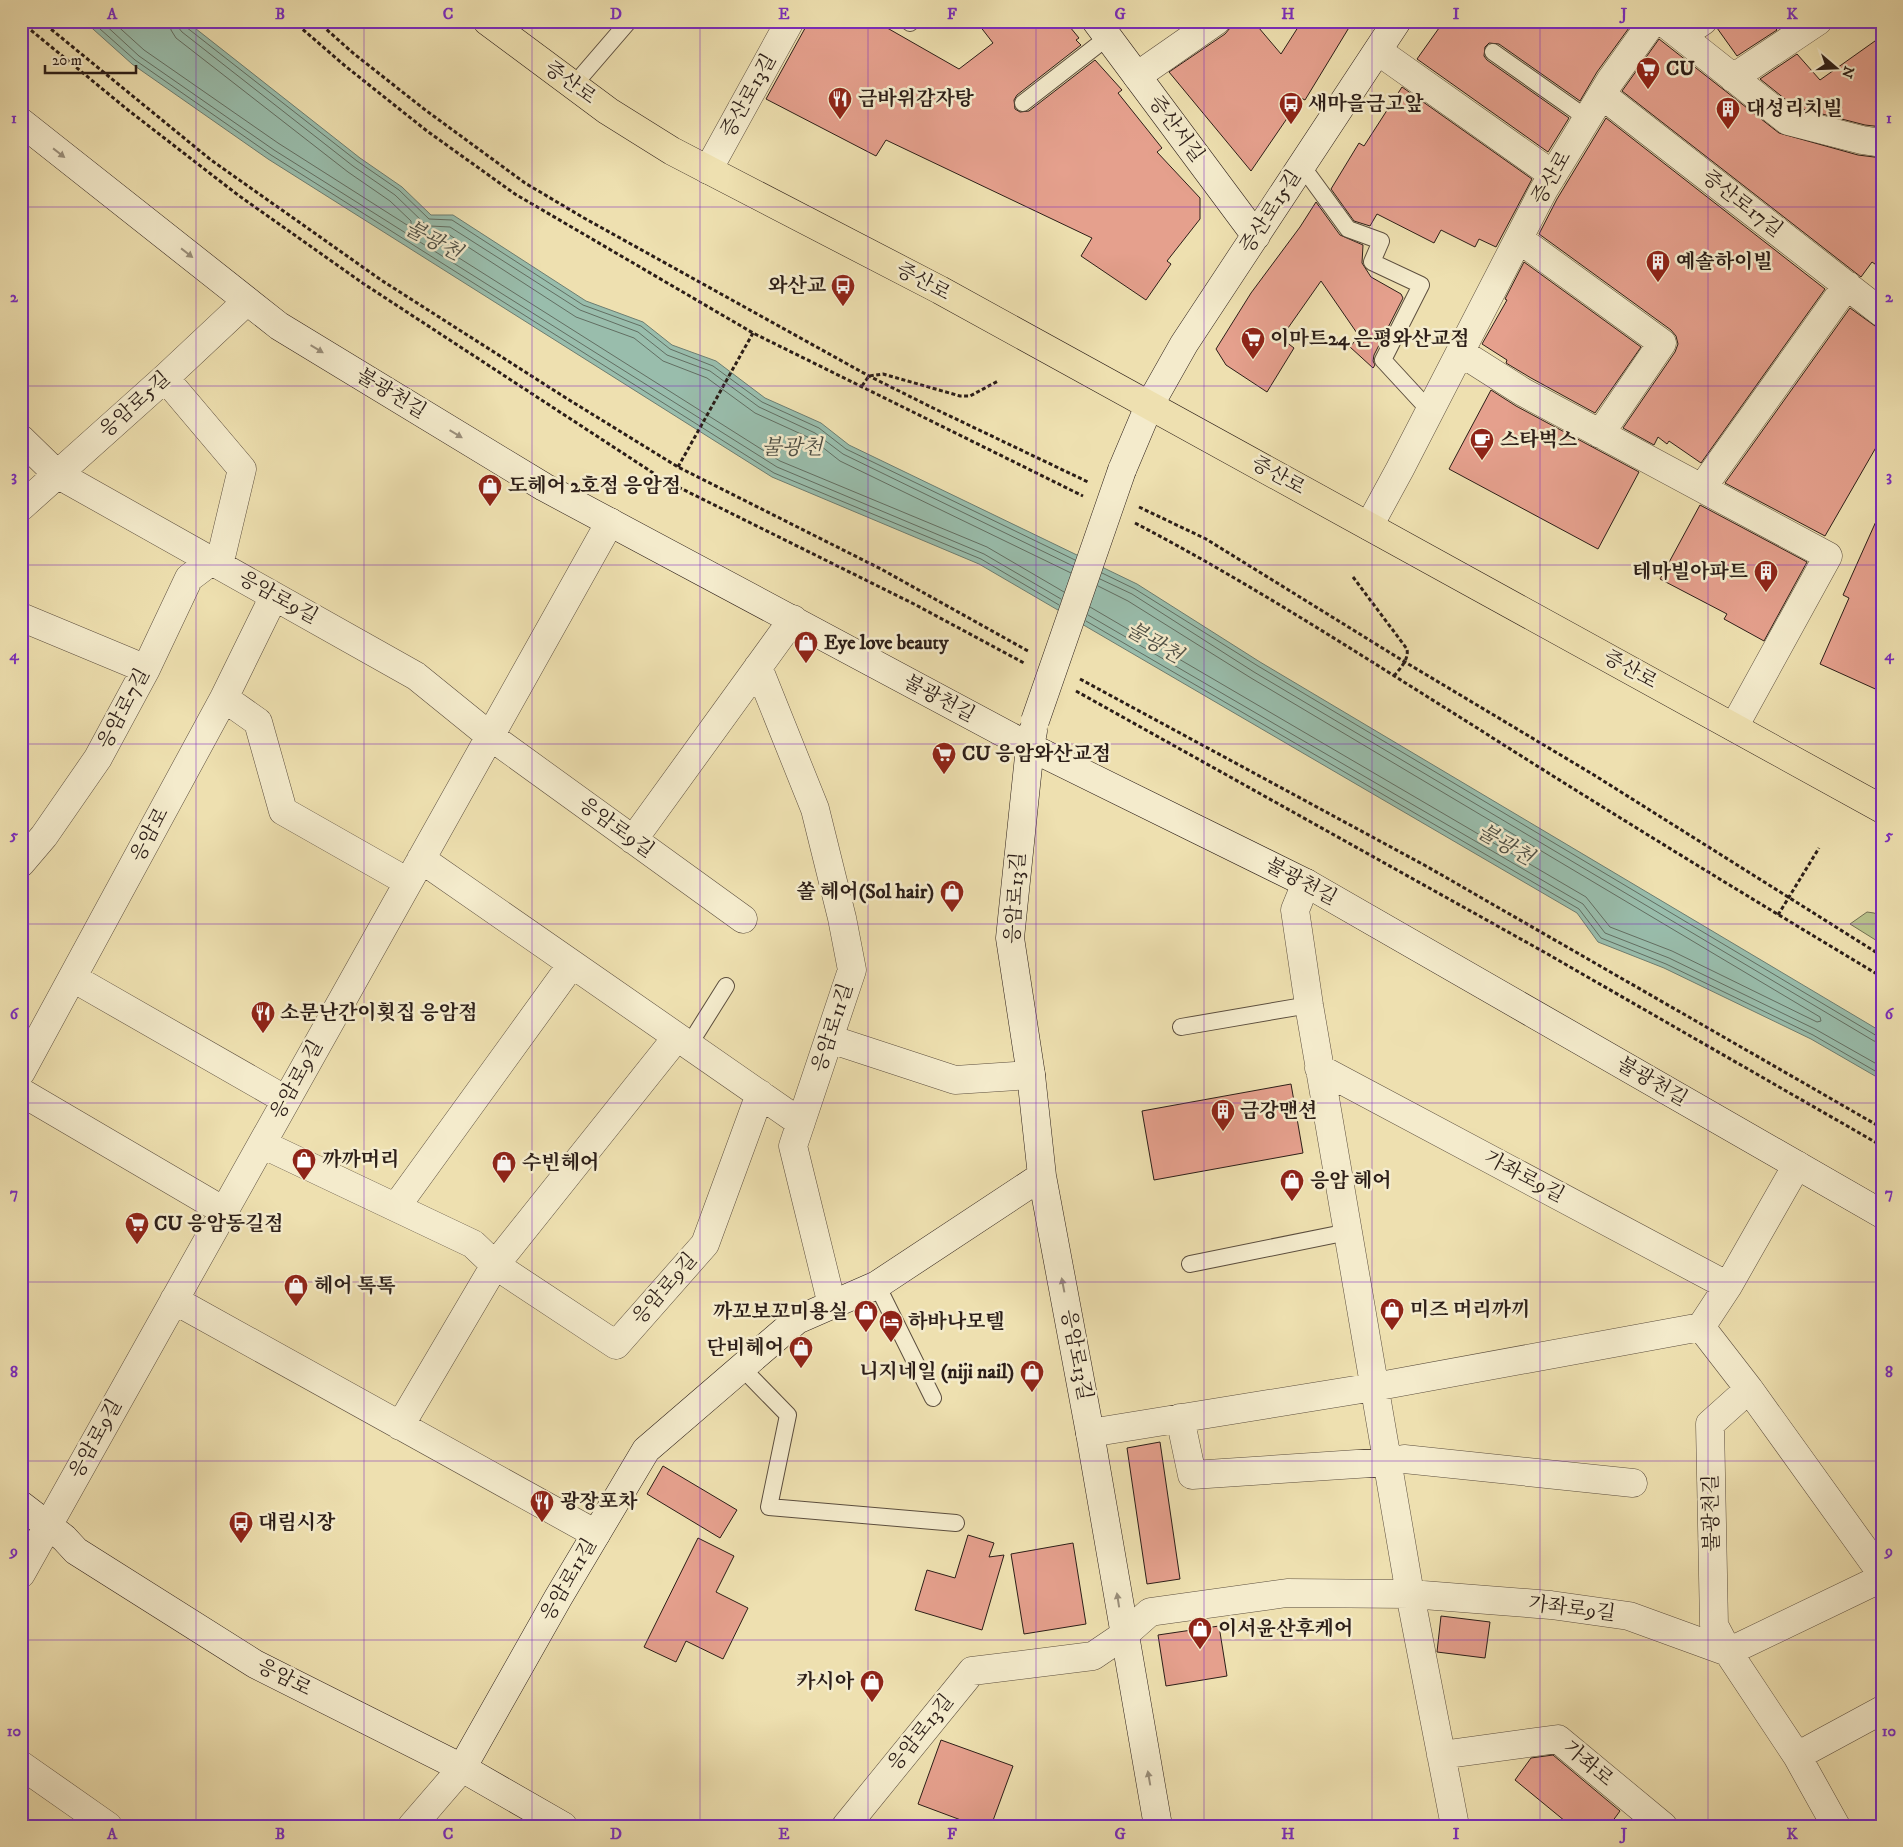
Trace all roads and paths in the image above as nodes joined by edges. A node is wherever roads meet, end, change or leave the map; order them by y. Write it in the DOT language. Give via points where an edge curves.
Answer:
graph roads {
  1 [pos="41,21"];
  2 [pos="317,21"];
  3 [pos="487,21"];
  4 [pos="629,21"];
  5 [pos="790,21"];
  6 [pos="1216,21"];
  7 [pos="1397,21"];
  8 [pos="1653,21"];
  9 [pos="1818,21"];
  10 [pos="21,22"];
  11 [pos="1682,26"];
  12 [pos="1102,29"];
  13 [pos="1378,51"];
  14 [pos="1492,52"];
  15 [pos="1137,76"];
  16 [pos="1733,78"];
  17 [pos="573,86"];
  18 [pos="1602,95"];
  19 [pos="1023,102"];
  20 [pos="1588,119"];
  21 [pos="21,122"];
  22 [pos="1882,143"];
  23 [pos="1302,166"];
  24 [pos="708,170"];
  25 [pos="1553,175"];
  26 [pos="1256,236"];
  27 [pos="1519,239"];
  28 [pos="1847,285"];
  29 [pos="246,301"];
  30 [pos="1882,313"];
  31 [pos="753,333"];
  32 [pos="1460,352"];
  33 [pos="869,376"];
  34 [pos="165,378"];
  35 [pos="998,381"];
  36 [pos="862,386"];
  37 [pos="1149,406"];
  38 [pos="1430,411"];
  39 [pos="1600,434"];
  40 [pos="21,438"];
  41 [pos="678,466"];
  42 [pos="1122,470"];
  43 [pos="57,474"];
  44 [pos="1089,483"];
  45 [pos="1702,488"];
  46 [pos="1134,504"];
  47 [pos="21,506"];
  48 [pos="610,522"];
  49 [pos="1369,526"];
  50 [pos="212,561"];
  51 [pos="1353,577"];
  52 [pos="274,596"];
  53 [pos="21,617"];
  54 [pos="793,619"];
  55 [pos="1035,654"];
  56 [pos="1405,662"];
  57 [pos="1027,665"];
  58 [pos="758,667"];
  59 [pos="146,669"];
  60 [pos="1394,676"];
  61 [pos="1076,677"];
  62 [pos="1071,688"];
  63 [pos="224,698"];
  64 [pos="1734,727"];
  65 [pos="490,736"];
  66 [pos="1030,748"];
  67 [pos="1882,809"];
  68 [pos="633,840"];
  69 [pos="1819,848"];
  70 [pos="24,855"];
  71 [pos="415,870"];
  72 [pos="1306,883"];
  73 [pos="1789,897"];
  74 [pos="1778,915"];
  75 [pos="743,919"];
  76 [pos="1882,956"];
  77 [pos="572,964"];
  78 [pos="73,978"];
  79 [pos="726,986"];
  80 [pos="1309,1005"];
  81 [pos="1181,1027"];
  82 [pos="830,1039"];
  83 [pos="683,1041"];
  84 [pos="1319,1068"];
  85 [pos="21,1072"];
  86 [pos="1031,1075"];
  87 [pos="21,1092"];
  88 [pos="760,1094"];
  89 [pos="286,1100"];
  90 [pos="801,1123"];
  91 [pos="1882,1128"];
  92 [pos="262,1144"];
  93 [pos="1882,1146"];
  94 [pos="1797,1166"];
  95 [pos="1042,1176"];
  96 [pos="396,1207"];
  97 [pos="224,1211"];
  98 [pos="1882,1214"];
  99 [pos="1348,1232"];
  100 [pos="1190,1264"];
  101 [pos="495,1265"];
  102 [pos="878,1285"];
  103 [pos="1728,1286"];
  104 [pos="174,1300"];
  105 [pos="832,1305"];
  106 [pos="1701,1327"];
  107 [pos="742,1368"];
  108 [pos="1374,1387"];
  109 [pos="1749,1389"];
  110 [pos="933,1398"];
  111 [pos="1180,1418"];
  112 [pos="400,1426"];
  113 [pos="1090,1432"];
  114 [pos="1387,1462"];
  115 [pos="1633,1483"];
  116 [pos="21,1505"];
  117 [pos="956,1523"];
  118 [pos="48,1526"];
  119 [pos="596,1534"];
  120 [pos="21,1574"];
  121 [pos="1882,1574"];
  122 [pos="1882,1578"];
  123 [pos="1410,1594"];
  124 [pos="1124,1635"];
  125 [pos="1728,1652"];
  126 [pos="1882,1710"];
  127 [pos="1441,1755"];
  128 [pos="1796,1756"];
  129 [pos="21,1765"];
  130 [pos="462,1768"];
  131 [pos="108,1826"];
  132 [pos="412,1826"];
  133 [pos="563,1826"];
  134 [pos="846,1826"];
  135 [pos="1158,1826"];
  136 [pos="1455,1826"];
  137 [pos="1663,1826"];
  138 [pos="1836,1826"];
  1 -- 41 [label="path" via="211,160 380,280"];
  2 -- 33 [label="path" via="424,109 526,183"];
  3 -- 17 [label="main road, 증산로"];
  4 -- 17 [label="lane"];
  5 -- 24 [label="street, 증산로13길"];
  6 -- 15 [label="street"];
  7 -- 13 [label="street, 증산로15길"];
  8 -- 18 [label="street, 증산로"];
  9 -- 16 [label="street"];
  10 -- 57 [label="path" via="238,195 364,284 664,480 905,599"];
  11 -- 16 [label="street"];
  12 -- 15 [label="street, 증산서길"];
  12 -- 19 [label="lane"];
  13 -- 23 [label="street, 증산로15길"];
  13 -- 25 [label="street"];
  14 -- 20 [label="lane"];
  15 -- 26 [label="street, 증산서길"];
  16 -- 22 [label="street" via="1788,121"];
  17 -- 24 [label="main road, 증산로" via="639,132"];
  18 -- 20 [label="street, 증산로"];
  18 -- 28 [label="street, 증산로17길"];
  20 -- 25 [label="street, 증산로"];
  21 -- 29 [label="street, 불광천길, one-way"];
  23 -- 26 [label="street, 증산로15길"];
  23 -- 38 [label="lane" via="1348,230 1381,241 1372,262 1421,286 1383,360"];
  24 -- 37 [label="main road, 증산로" via="940,290"];
  25 -- 27 [label="street, 증산로"];
  26 -- 37 [label="street, 증산로15길" via="1184,344"];
  27 -- 32 [label="street, 증산로"];
  27 -- 39 [label="street" via="1662,343"];
  28 -- 30 [label="street, 증산로17길"];
  28 -- 45 [label="street"];
  29 -- 34 [label="street, 응암로5길"];
  29 -- 48 [label="street, 불광천길, one-way" via="288,332 544,487"];
  31 -- 41 [label="path"];
  32 -- 38 [label="street, 증산로"];
  32 -- 39 [label="street"];
  33 -- 35 [label="path" via="883,374 960,396 970,396"];
  33 -- 36 [label="path"];
  33 -- 44 [label="path"];
  34 -- 43 [label="street, 응암로5길"];
  34 -- 50 [label="street" via="242,469 222,553"];
  37 -- 42 [label="street, 증산로15길"];
  37 -- 49 [label="main road, 증산로"];
  38 -- 49 [label="street, 증산로"];
  39 -- 45 [label="street"];
  40 -- 43 [label="street, 응암로9길"];
  41 -- 55 [label="path" via="881,569"];
  42 -- 66 [label="street, 응암로13길, bridge" via="1036,721"];
  43 -- 47 [label="street, 응암로5길"];
  43 -- 50 [label="street, 응암로9길"];
  45 -- 64 [label="street" via="1828,556"];
  46 -- 56 [label="path" via="1206,540"];
  48 -- 54 [label="street, 불광천길"];
  48 -- 65 [label="street, 응암로9길"];
  49 -- 64 [label="main road, 증산로"];
  50 -- 52 [label="street, 응암로9길"];
  50 -- 59 [label="street, 응암로7길" via="189,578"];
  51 -- 56 [label="path" via="1407,649"];
  52 -- 63 [label="street, 응암로"];
  52 -- 65 [label="street, 응암로9길" via="416,676"];
  53 -- 59 [label="street"];
  54 -- 58 [label="street"];
  54 -- 66 [label="street, 불광천길"];
  56 -- 60 [label="path"];
  56 -- 73 [label="path" via="1594,774"];
  58 -- 68 [label="street"];
  58 -- 82 [label="street, 응암로11길" via="814,809 851,962 852,970"];
  59 -- 70 [label="street, 응암로7길" via="98,758 44,836"];
  61 -- 91 [label="path" via="1434,871"];
  62 -- 93 [label="path" via="1544,952"];
  63 -- 71 [label="street" via="258,722 283,811"];
  63 -- 78 [label="street, 응암로"];
  64 -- 67 [label="main road, 증산로"];
  65 -- 68 [label="street, 응암로9길"];
  65 -- 71 [label="street, 응암로9길"];
  66 -- 72 [label="street, 불광천길"];
  66 -- 86 [label="street, 응암로13길" via="1010,938"];
  68 -- 75 [label="street, 응암로9길"];
  69 -- 73 [label="path"];
  71 -- 77 [label="street"];
  71 -- 89 [label="street, 응암로9길"];
  72 -- 80 [label="street" via="1295,910"];
  72 -- 94 [label="street, 불광천길"];
  73 -- 74 [label="path"];
  73 -- 76 [label="path"];
  77 -- 83 [label="street"];
  77 -- 96 [label="street"];
  78 -- 85 [label="street, 응암로"];
  78 -- 89 [label="street"];
  79 -- 83 [label="lane"];
  80 -- 81 [label="lane"];
  80 -- 84 [label="street"];
  82 -- 86 [label="street" via="956,1080"];
  82 -- 90 [label="street, 응암로11길"];
  83 -- 88 [label="street"];
  83 -- 101 [label="street"];
  84 -- 99 [label="street"];
  84 -- 103 [label="street, 가좌로9길"];
  86 -- 95 [label="street, 응암로13길"];
  87 -- 97 [label="street"];
  88 -- 90 [label="street"];
  88 -- 101 [label="street, 응암로9길" via="705,1244 616,1345"];
  89 -- 92 [label="street, 응암로9길"];
  90 -- 105 [label="street, 응암로11길" via="793,1146"];
  92 -- 96 [label="street, 응암로9길"];
  92 -- 97 [label="street, 응암로9길"];
  94 -- 98 [label="street, 불광천길"];
  94 -- 103 [label="street"];
  95 -- 102 [label="street, 응암로11길"];
  113 -- 95 [label="street, 응암로13길, one-way"];
  96 -- 101 [label="street, 응암로9길" via="473,1244"];
  97 -- 104 [label="street, 응암로9길"];
  99 -- 100 [label="lane"];
  99 -- 108 [label="street"];
  101 -- 112 [label="street"];
  102 -- 105 [label="street, 응암로11길"];
  102 -- 110 [label="lane"];
  103 -- 106 [label="street"];
  104 -- 112 [label="street"];
  104 -- 118 [label="street, 응암로9길"];
  105 -- 107 [label="street, 응암로11길" via="797,1320"];
  106 -- 108 [label="street"];
  106 -- 109 [label="street"];
  107 -- 117 [label="lane" via="788,1415 769,1507"];
  107 -- 119 [label="street, 응암로11길" via="646,1450"];
  108 -- 111 [label="street"];
  108 -- 114 [label="street"];
  109 -- 121 [label="street"];
  109 -- 125 [label="street, 불광천길" via="1710,1424 1714,1625"];
  111 -- 113 [label="street"];
  111 -- 114 [label="street" via="1192,1475"];
  112 -- 119 [label="street"];
  124 -- 113 [label="street, 응암로13길, one-way"];
  114 -- 115 [label="street" via="1404,1459"];
  114 -- 123 [label="street"];
  116 -- 118 [label="street, 응암로"];
  118 -- 120 [label="street, 응암로9길"];
  118 -- 130 [label="street, 응암로" via="76,1551 255,1664"];
  119 -- 130 [label="street, 응암로11길"];
  122 -- 125 [label="street"];
  123 -- 124 [label="street, 가좌로9길" via="1287,1593 1150,1612"];
  123 -- 125 [label="street, 가좌로9길" via="1551,1605 1629,1616"];
  123 -- 127 [label="street"];
  124 -- 134 [label="street, 응암로13길" via="1092,1656 972,1671"];
  135 -- 124 [label="street, 응암로13길, one-way"];
  125 -- 128 [label="street, 불광천길"];
  126 -- 128 [label="street"];
  127 -- 136 [label="street"];
  127 -- 137 [label="street, 가좌로" via="1558,1738"];
  128 -- 138 [label="street"];
  129 -- 131 [label="street"];
  130 -- 132 [label="street, 응암로11길"];
  130 -- 133 [label="street, 응암로"];
}
